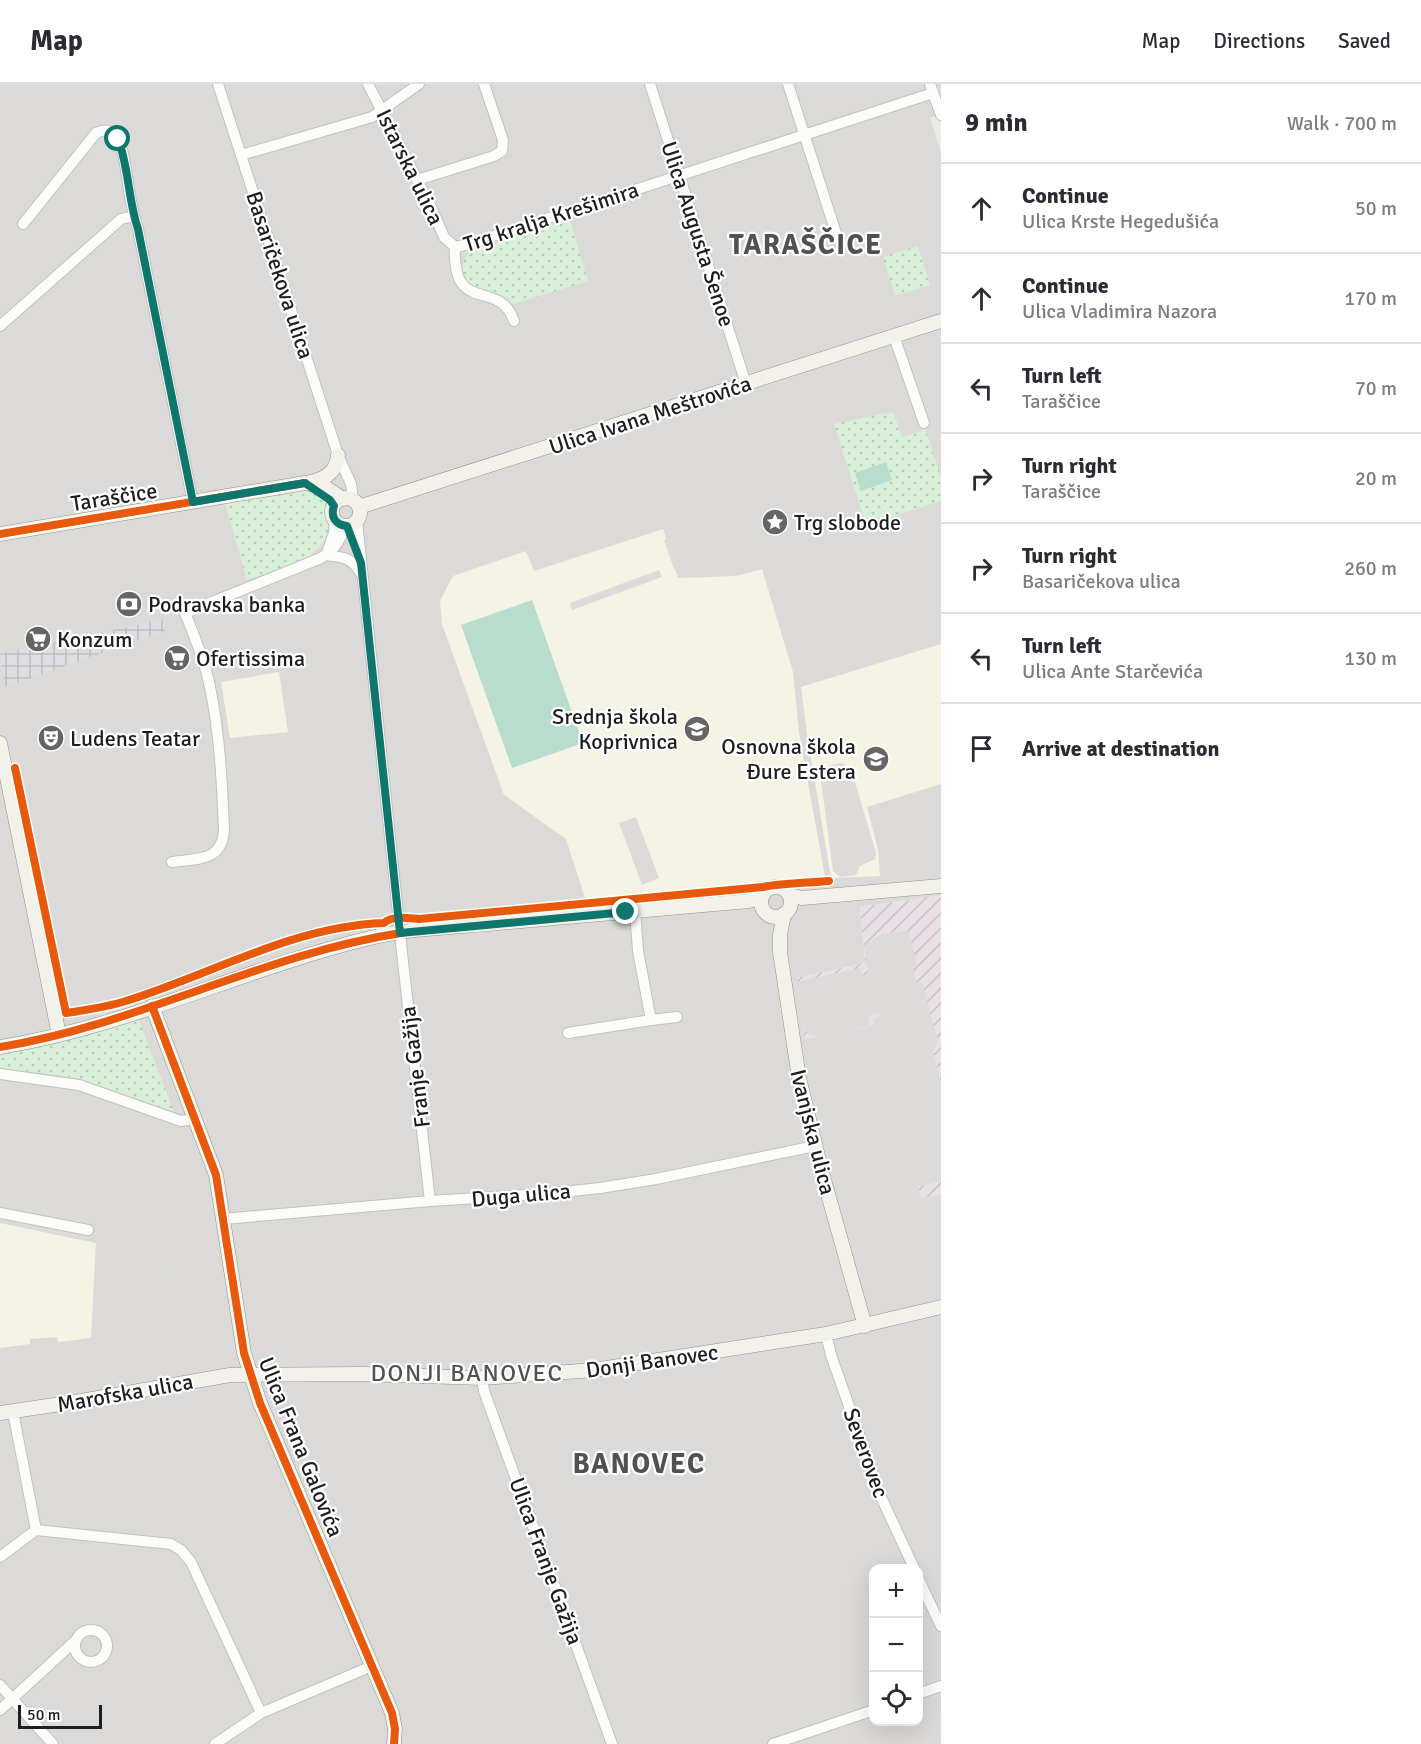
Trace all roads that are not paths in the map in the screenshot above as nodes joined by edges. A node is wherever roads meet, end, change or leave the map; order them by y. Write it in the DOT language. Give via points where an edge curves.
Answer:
graph roads {
  1 [pos="218,84"];
  2 [pos="368,84"];
  3 [pos="419,84"];
  4 [pos="484,84"];
  5 [pos="650,84"];
  6 [pos="788,84"];
  7 [pos="932,89"];
  8 [pos="382,110"];
  9 [pos="941,116"];
  10 [pos="804,134"];
  11 [pos="241,156"];
  12 [pos="678,175"];
  13 [pos="417,180"];
  14 [pos="134,216"];
  15 [pos="23,224"];
  16 [pos="836,233"];
  17 [pos="455,248"];
  18 [pos="514,321"];
  19 [pos="941,321"];
  20 [pos="0,326"];
  21 [pos="894,336"];
  22 [pos="746,384"];
  23 [pos="924,423"];
  24 [pos="341,460"];
  25 [pos="305,483"];
  26 [pos="193,502"];
  27 [pos="347,503"];
  28 [pos="346,523"];
  29 [pos="0,534"];
  30 [pos="325,555"];
  31 [pos="362,575"];
  32 [pos="0,743"];
  33 [pos="172,862"];
  34 [pos="941,886"];
  35 [pos="758,901"];
  36 [pos="788,906"];
  37 [pos="635,911"];
  38 [pos="400,933"];
  39 [pos="152,1006"];
  40 [pos="677,1017"];
  41 [pos="651,1020"];
  42 [pos="568,1033"];
  43 [pos="59,1035"];
  44 [pos="0,1047"];
  45 [pos="0,1074"];
  46 [pos="194,1119"];
  47 [pos="815,1146"];
  48 [pos="430,1201"];
  49 [pos="0,1213"];
  50 [pos="223,1219"];
  51 [pos="88,1230"];
  52 [pos="941,1307"];
  53 [pos="865,1326"];
  54 [pos="826,1334"];
  55 [pos="250,1374"];
  56 [pos="482,1378"];
  57 [pos="7,1413"];
  58 [pos="36,1530"];
  59 [pos="0,1557"];
  60 [pos="912,1564"];
  61 [pos="923,1588"];
  62 [pos="941,1626"];
  63 [pos="75,1641"];
  64 [pos="372,1666"];
  65 [pos="0,1685"];
  66 [pos="941,1686"];
  67 [pos="923,1692"];
  68 [pos="12,1699"];
  69 [pos="0,1710"];
  70 [pos="869,1711"];
  71 [pos="261,1713"];
  72 [pos="53,1744"];
  73 [pos="215,1744"];
  74 [pos="394,1744"];
  75 [pos="612,1744"];
  76 [pos="773,1744"];
  1 -- 11 [label="street, Basaričekova ulica"];
  2 -- 8 [label="street, Istarska ulica"];
  3 -- 8 [label="street"];
  4 -- 13 [label="street" via="503,140 502,151"];
  5 -- 12 [label="street, Ulica Augusta Šenoe"];
  6 -- 10 [label="street"];
  7 -- 9 [label="street"];
  7 -- 10 [label="street, Trg kralja Krešimira"];
  8 -- 11 [label="street" via="363,120"];
  8 -- 13 [label="street, Istarska ulica"];
  10 -- 12 [label="street, Trg kralja Krešimira"];
  10 -- 16 [label="street"];
  11 -- 24 [label="street, Basaričekova ulica"];
  12 -- 17 [label="street, Trg kralja Krešimira"];
  12 -- 22 [label="street, Ulica Augusta Šenoe"];
  13 -- 17 [label="street, Istarska ulica" via="444,237"];
  14 -- 15 [label="street" via="122,150 113,133 102,130"];
  14 -- 20 [label="street" via="121,219"];
  14 -- 26 [label="street"];
  17 -- 18 [label="street, Trg kralja Krešimira" via="454,264 464,287 504,303"];
  19 -- 21 [label="main road, Ulica Ivana Meštrovića"];
  21 -- 22 [label="main road, Ulica Ivana Meštrovića"];
  21 -- 23 [label="street"];
  22 -- 27 [label="main road, Ulica Ivana Meštrovića"];
  24 -- 25 [label="main road" via="321,480"];
  24 -- 27 [label="street, Basaričekova ulica"];
  25 -- 26 [label="main road, Taraščice"];
  25 -- 27 [label="main road, Taraščice" via="325,487"];
  26 -- 29 [label="main road, Taraščice"];
  27 -- 28 [label="main road" via="360,514"];
  27 -- 28 [label="main road" via="332,514"];
  28 -- 30 [label="street" via="334,534"];
  28 -- 31 [label="street"];
  30 -- 31 [label="street" via="352,561"];
  30 -- 33 [label="street" via="185,613 212,695 224,830 214,855"];
  31 -- 38 [label="street"];
  32 -- 43 [label="main road"];
  34 -- 36 [label="main road"];
  35 -- 36 [label="main road" via="768,914"];
  35 -- 36 [label="main road" via="768,889 778,886 787,891"];
  35 -- 37 [label="main road"];
  36 -- 47 [label="main road, Ivanjska ulica" via="780,934 780,952 797,1066"];
  37 -- 38 [label="main road"];
  37 -- 41 [label="street" via="639,959"];
  38 -- 39 [label="main road" via="314,952"];
  38 -- 48 [label="street, Franje Gažija"];
  39 -- 43 [label="main road"];
  39 -- 46 [label="main road, Ulica Frana Galovića"];
  40 -- 41 [label="street"];
  41 -- 42 [label="street"];
  43 -- 44 [label="main road"];
  45 -- 46 [label="street" via="79,1085 181,1121"];
  46 -- 50 [label="main road, Ulica Frana Galovića" via="216,1174"];
  47 -- 48 [label="street, Duga ulica" via="600,1188"];
  47 -- 53 [label="main road, Ivanjska ulica"];
  48 -- 50 [label="street, Duga ulica"];
  49 -- 51 [label="street"];
  50 -- 55 [label="main road, Ulica Frana Galovića"];
  52 -- 53 [label="main road, Donji Banovec"];
  53 -- 54 [label="main road, Donji Banovec"];
  54 -- 56 [label="main road, Donji Banovec" via="594,1370"];
  54 -- 60 [label="street, Severovec" via="881,1497"];
  55 -- 56 [label="main road, Donji Banovec"];
  55 -- 57 [label="main road, Marofska ulica"];
  55 -- 64 [label="main road, Ulica Frana Galovića"];
  56 -- 75 [label="street, Ulica Franje Gažija"];
  57 -- 58 [label="street"];
  58 -- 59 [label="street"];
  58 -- 71 [label="street" via="171,1544 181,1550 191,1562"];
  61 -- 62 [label="street"];
  63 -- 68 [label="street"];
  64 -- 71 [label="street"];
  64 -- 74 [label="main road, Ulica Frana Galovića" via="392,1713"];
  65 -- 68 [label="street"];
  66 -- 67 [label="street"];
  68 -- 69 [label="street"];
  68 -- 72 [label="street"];
  70 -- 76 [label="street"];
  71 -- 73 [label="street"];
}
